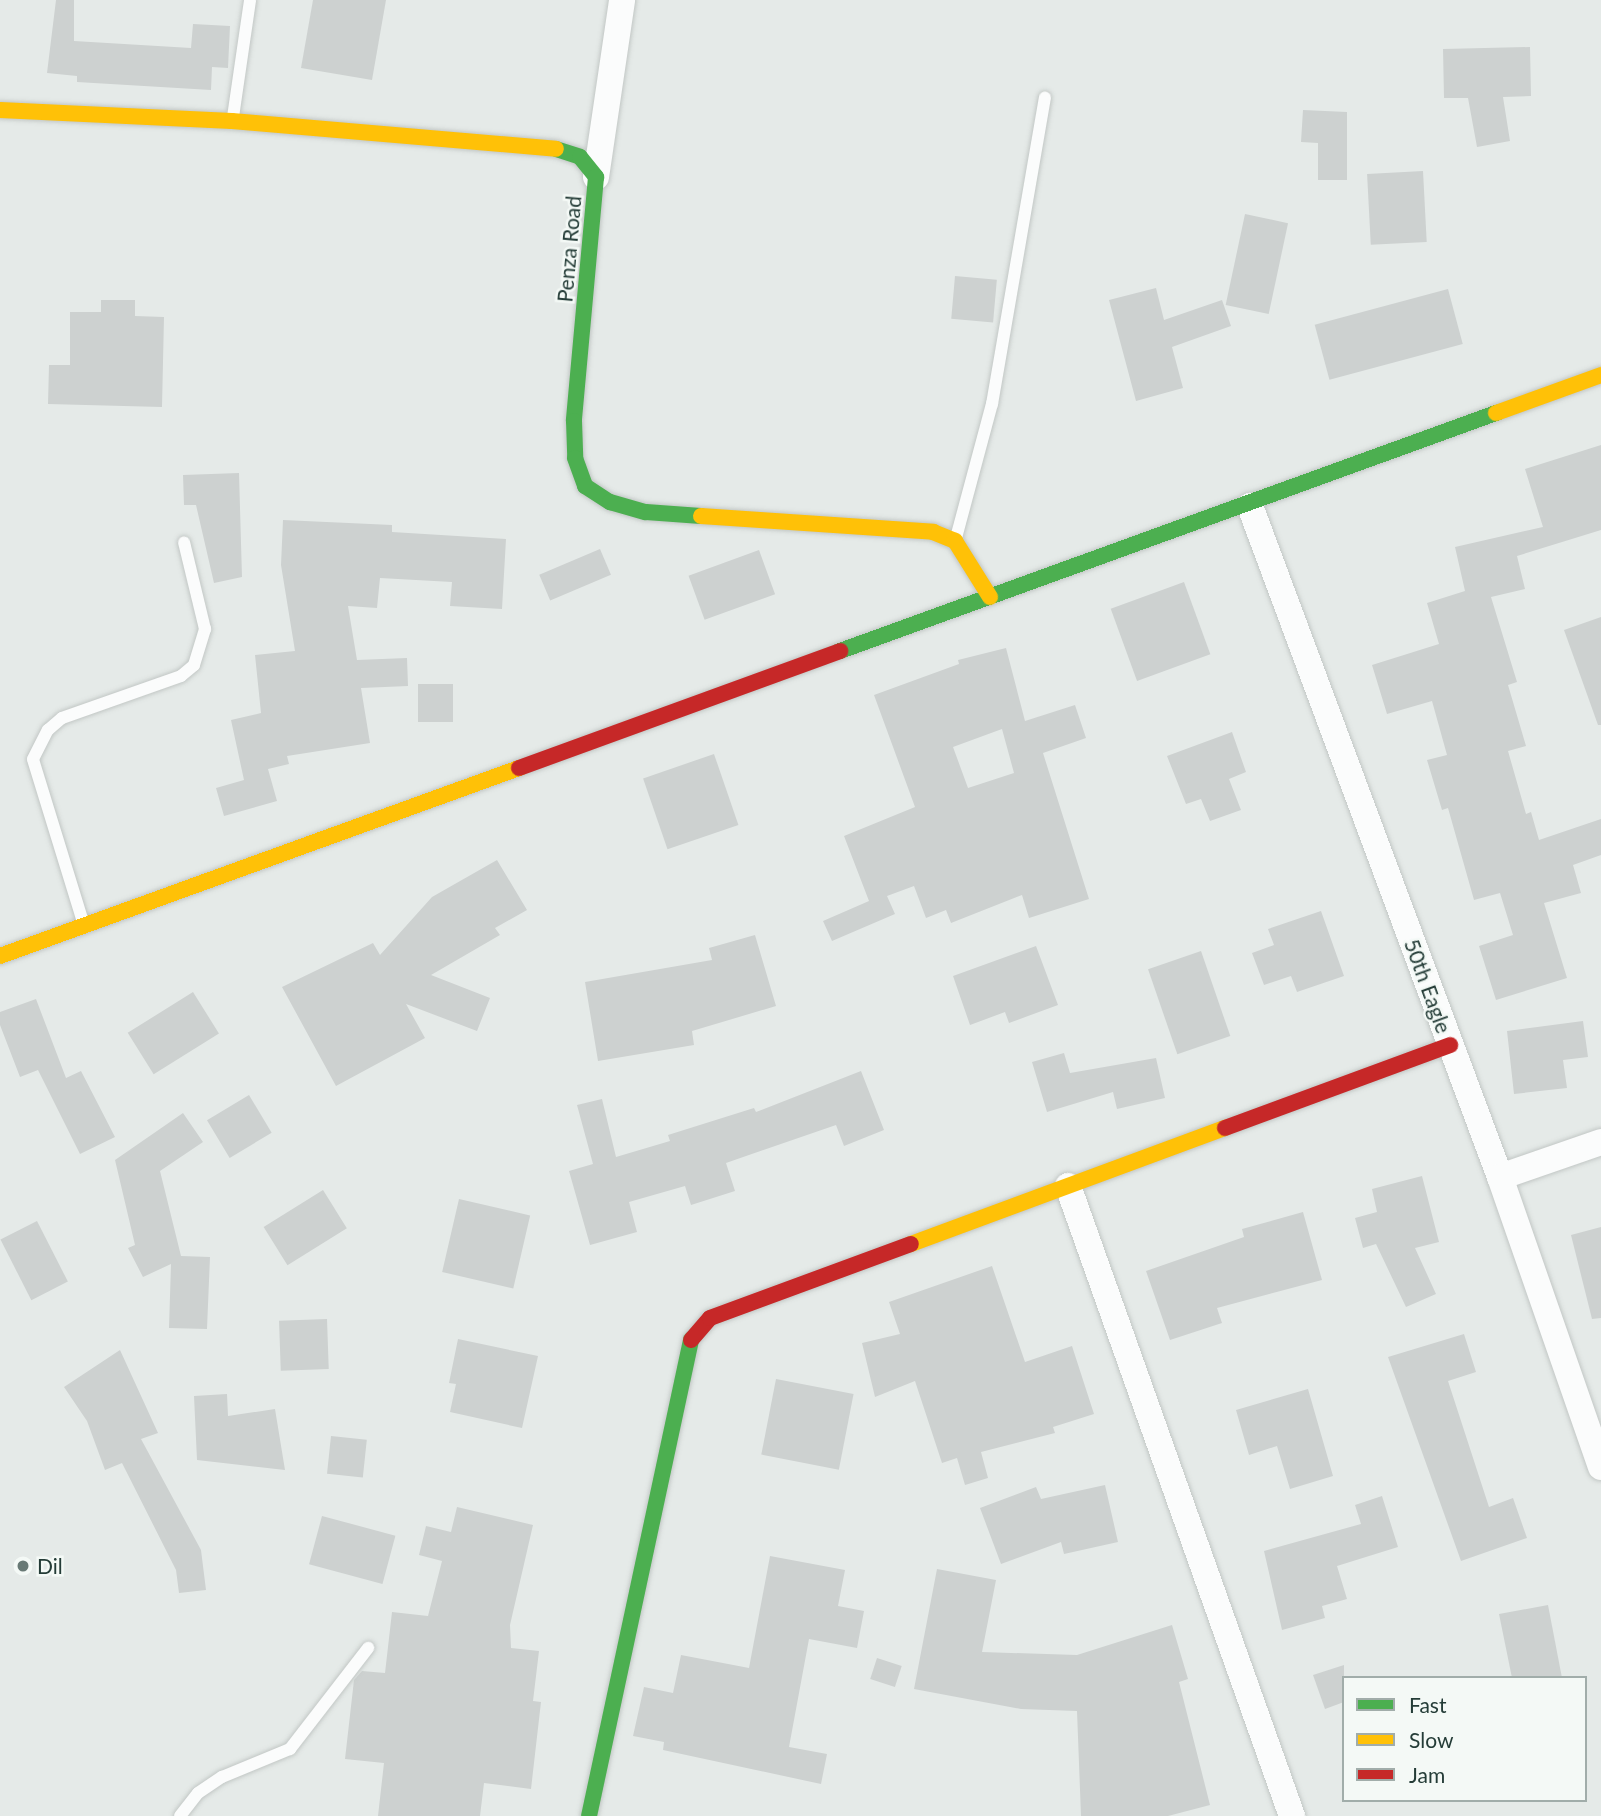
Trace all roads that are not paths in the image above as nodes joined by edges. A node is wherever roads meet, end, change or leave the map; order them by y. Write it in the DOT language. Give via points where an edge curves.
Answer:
graph roads {
  1 [pos="250,0"];
  2 [pos="622,0"];
  3 [pos="1045,98"];
  4 [pos="0,110"];
  5 [pos="232,121"];
  6 [pos="596,177"];
  7 [pos="1601,374"];
  8 [pos="1250,506"];
  9 [pos="954,541"];
  10 [pos="184,542"];
  11 [pos="990,597"];
  12 [pos="85,926"];
  13 [pos="0,956"];
  14 [pos="1450,1045"];
  15 [pos="1601,1142"];
  16 [pos="1500,1177"];
  17 [pos="1068,1186"];
  18 [pos="1601,1467"];
  19 [pos="368,1648"];
  20 [pos="180,1816"];
  21 [pos="589,1816"];
  22 [pos="1292,1816"];
  1 -- 5 [label="lane"];
  2 -- 6 [label="street"];
  3 -- 9 [label="lane" via="992,404"];
  4 -- 5 [label="street, Penza Road"];
  5 -- 6 [label="street, Penza Road" via="556,149 580,156"];
  6 -- 9 [label="street, Penza Road" via="574,421 575,458 585,486 610,502 646,512 920,531"];
  7 -- 8 [label="street"];
  8 -- 11 [label="street"];
  8 -- 14 [label="street, 50th Eagle"];
  9 -- 11 [label="street"];
  10 -- 12 [label="lane" via="205,629 194,665 181,676 62,718 43,737 33,760"];
  11 -- 12 [label="street"];
  12 -- 13 [label="street"];
  14 -- 16 [label="street, 50th Eagle"];
  14 -- 17 [label="street"];
  15 -- 16 [label="street"];
  16 -- 18 [label="street, 50th Eagle"];
  17 -- 21 [label="street" via="741,1303 710,1318 692,1335"];
  17 -- 22 [label="street"];
  19 -- 20 [label="lane" via="290,1749 222,1777 198,1793"];
}
